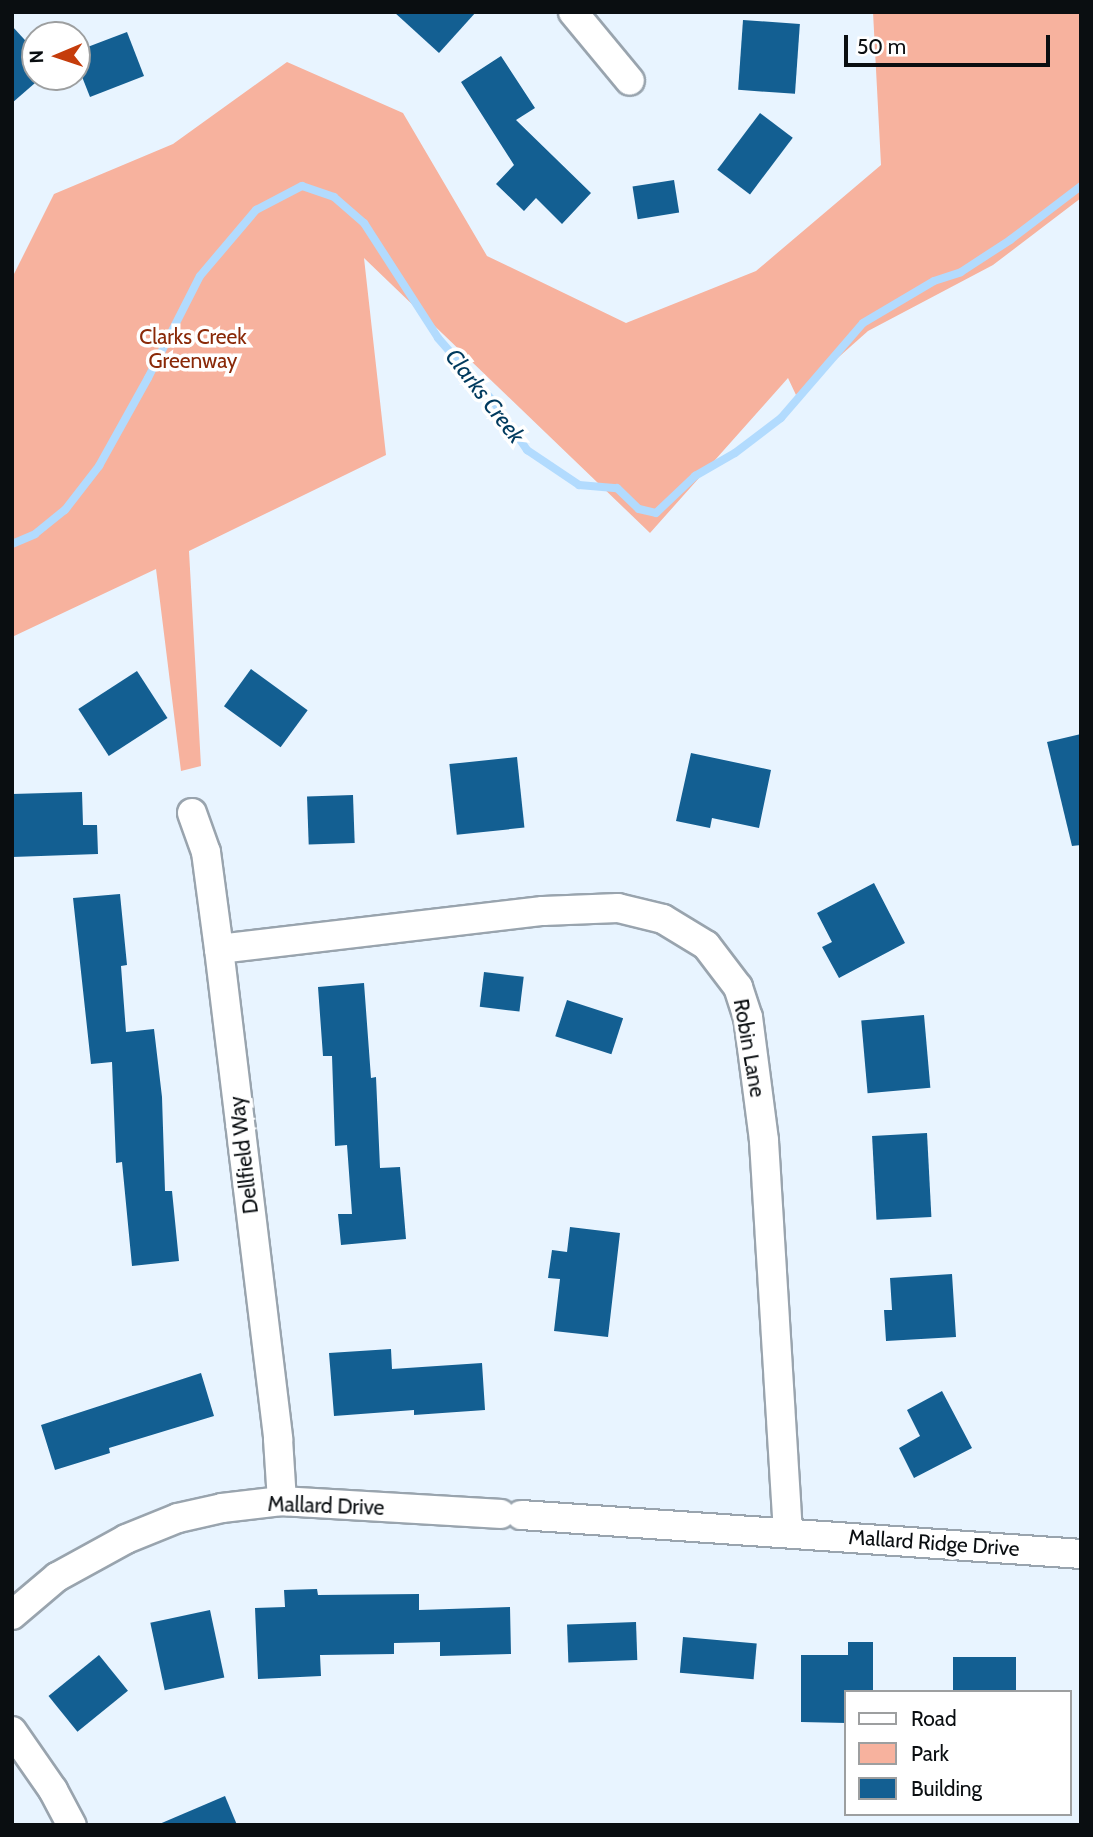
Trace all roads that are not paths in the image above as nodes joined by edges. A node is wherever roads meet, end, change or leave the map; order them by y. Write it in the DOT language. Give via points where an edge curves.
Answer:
graph roads {
  1 [pos="573,12"];
  2 [pos="630,81"];
  3 [pos="192,813"];
  4 [pos="219,949"];
  5 [pos="282,1501"];
  6 [pos="788,1532"];
  7 [pos="1081,1554"];
  8 [pos="12,1615"];
  9 [pos="12,1731"];
  10 [pos="72,1825"];
  1 -- 2 [label="street"];
  3 -- 4 [label="street, Dellfield Way" via="206,852"];
  4 -- 5 [label="street, Dellfield Way"];
  4 -- 6 [label="street, Robin Lane" via="542,911 618,908 663,919 706,945 738,987 748,1017 764,1141"];
  5 -- 6 [label="street, Mallard Drive"];
  5 -- 8 [label="street, Mallard Drive" via="189,1516 126,1539 57,1577"];
  6 -- 7 [label="street, Mallard Ridge Drive"];
  9 -- 10 [label="street"];
}
